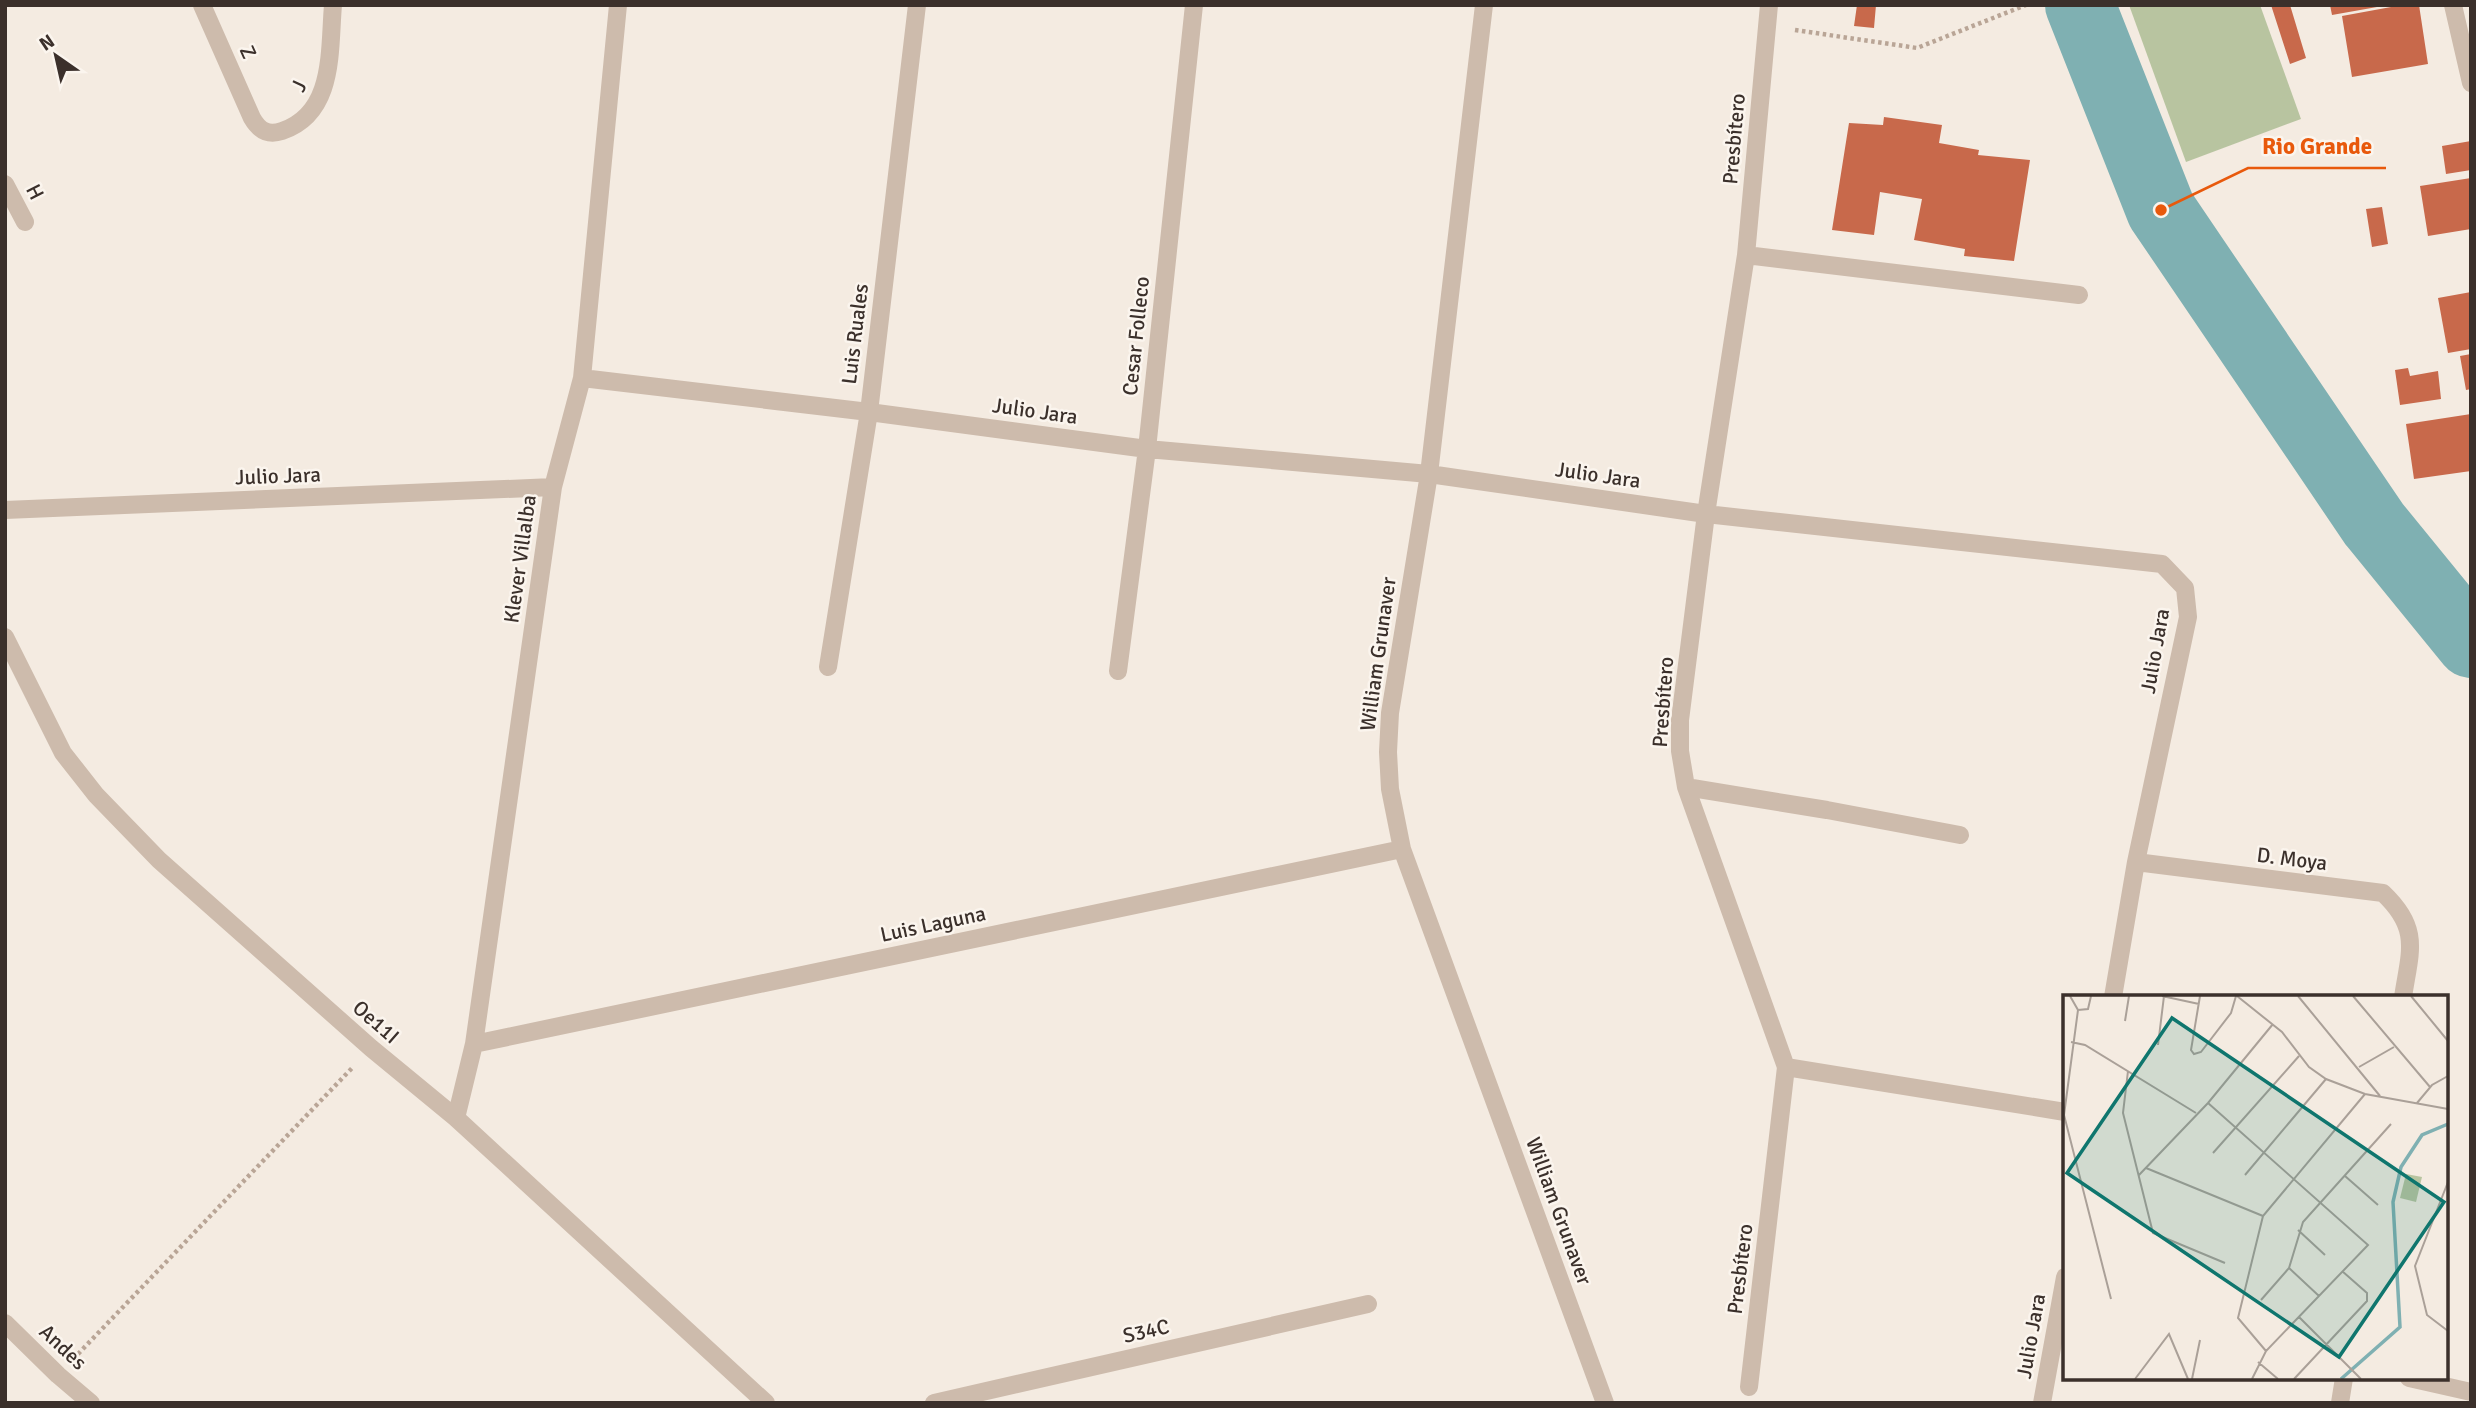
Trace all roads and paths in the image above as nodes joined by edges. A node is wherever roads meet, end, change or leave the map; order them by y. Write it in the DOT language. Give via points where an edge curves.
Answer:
graph roads {
  1 [pos="202,5"];
  2 [pos="333,5"];
  3 [pos="618,5"];
  4 [pos="917,5"];
  5 [pos="1194,5"];
  6 [pos="1484,5"];
  7 [pos="1769,5"];
  8 [pos="2026,5"];
  9 [pos="2453,5"];
  10 [pos="1767,26"];
  11 [pos="2471,83"];
  12 [pos="252,117"];
  13 [pos="5,184"];
  14 [pos="25,222"];
  15 [pos="1746,255"];
  16 [pos="2079,295"];
  17 [pos="582,378"];
  18 [pos="869,412"];
  19 [pos="1147,449"];
  20 [pos="1429,474"];
  21 [pos="553,487"];
  22 [pos="5,510"];
  23 [pos="1706,514"];
  24 [pos="5,637"];
  25 [pos="828,667"];
  26 [pos="1118,671"];
  27 [pos="1686,787"];
  28 [pos="1960,835"];
  29 [pos="1402,849"];
  30 [pos="2136,862"];
  31 [pos="2113,995"];
  32 [pos="2403,995"];
  33 [pos="474,1044"];
  34 [pos="371,1048"];
  35 [pos="1786,1067"];
  36 [pos="2063,1112"];
  37 [pos="456,1118"];
  38 [pos="2063,1300"];
  39 [pos="1368,1304"];
  40 [pos="5,1323"];
  41 [pos="2060,1334"];
  42 [pos="58,1375"];
  43 [pos="2344,1380"];
  44 [pos="2419,1380"];
  45 [pos="1749,1387"];
  46 [pos="2471,1391"];
  47 [pos="91,1403"];
  48 [pos="766,1403"];
  49 [pos="934,1403"];
  50 [pos="1605,1403"];
  51 [pos="2042,1403"];
  52 [pos="2340,1403"];
  1 -- 12 [label="street, Z"];
  2 -- 12 [label="street, J" via="326,82 309,117 277,133 264,132"];
  3 -- 17 [label="street, Klever Villalba"];
  4 -- 18 [label="street, Luis Ruales"];
  5 -- 19 [label="street, Cesar Folleco"];
  6 -- 20 [label="street, William Grunaver"];
  7 -- 10 [label="street, Presbítero"];
  8 -- 10 [label="path" via="1917,48"];
  9 -- 11 [label="street"];
  10 -- 15 [label="street, Presbítero"];
  13 -- 14 [label="street, H"];
  15 -- 16 [label="street"];
  15 -- 23 [label="street, Presbítero"];
  17 -- 18 [label="street, Julio Jara"];
  17 -- 21 [label="street, Klever Villalba"];
  18 -- 19 [label="street, Julio Jara"];
  18 -- 25 [label="street, Luis Ruales"];
  19 -- 20 [label="street, Julio Jara"];
  19 -- 26 [label="street, Cesar Folleco"];
  20 -- 23 [label="street, Julio Jara"];
  20 -- 29 [label="street, William Grunaver" via="1390,713 1390,789"];
  21 -- 22 [label="street, Julio Jara"];
  21 -- 33 [label="street, Klever Villalba"];
  23 -- 27 [label="street, Presbítero" via="1680,720"];
  23 -- 30 [label="street, Julio Jara" via="2162,564 2185,588 2188,617"];
  24 -- 34 [label="street, Oe11I" via="64,753 96,795 159,860"];
  27 -- 28 [label="street"];
  27 -- 35 [label="street, Presbítero"];
  29 -- 33 [label="street, Luis Laguna"];
  29 -- 50 [label="street, William Grunaver"];
  30 -- 31 [label="street, Julio Jara"];
  30 -- 32 [label="street, D. Moya" via="2383,893 2408,924 2412,943"];
  33 -- 37 [label="street, Klever Villalba"];
  34 -- 37 [label="street, Oe11I"];
  34 -- 42 [label="path"];
  35 -- 36 [label="street"];
  35 -- 45 [label="street, Presbítero"];
  37 -- 48 [label="street, Oe11I"];
  38 -- 41 [label="street, Julio Jara"];
  39 -- 49 [label="street, S34C"];
  40 -- 42 [label="street, Andes"];
  41 -- 51 [label="street, Julio Jara"];
  42 -- 47 [label="street, Andes"];
  43 -- 52 [label="street"];
  44 -- 46 [label="street"];
}
